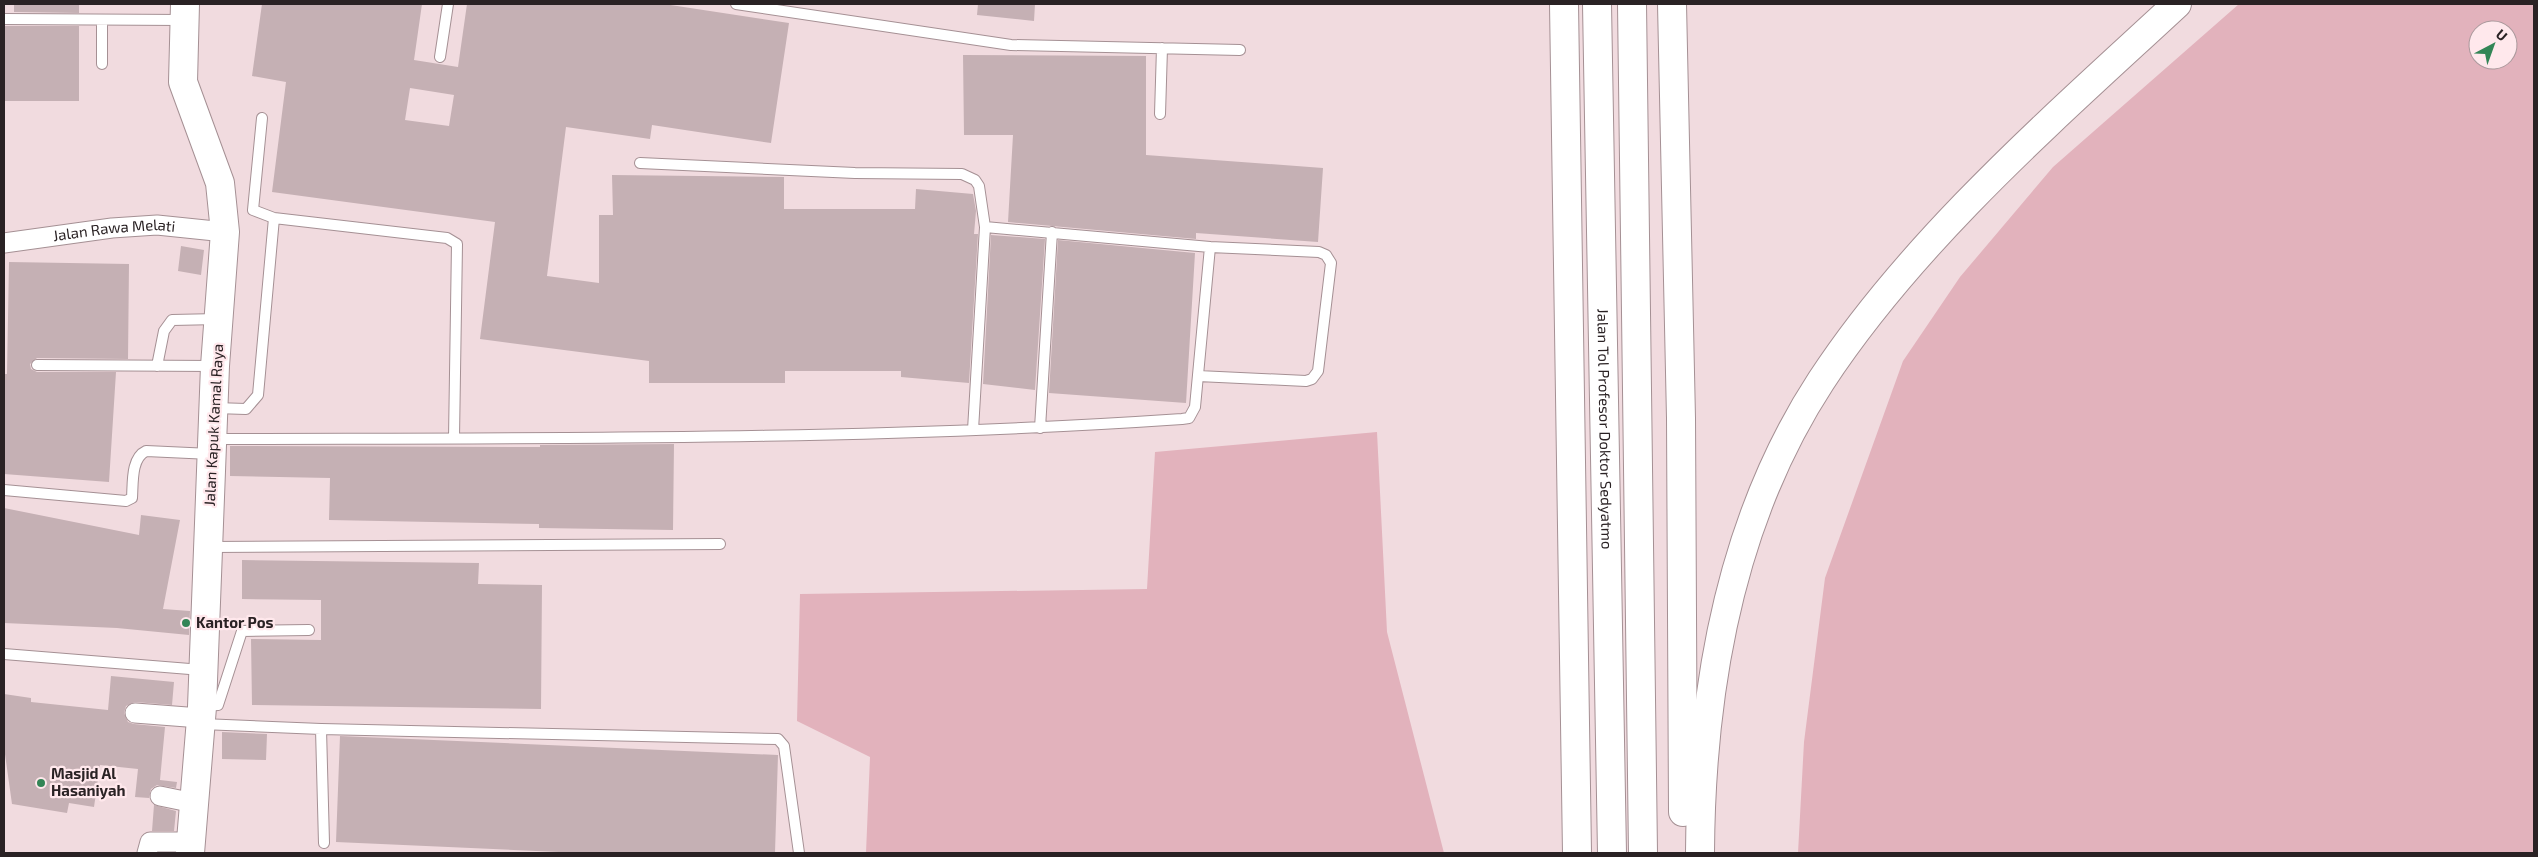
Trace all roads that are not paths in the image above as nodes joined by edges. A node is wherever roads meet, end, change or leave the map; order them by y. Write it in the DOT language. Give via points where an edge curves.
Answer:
graph roads {
  1 [pos="448,4"];
  2 [pos="736,4"];
  3 [pos="1564,4"];
  4 [pos="1597,4"];
  5 [pos="1632,4"];
  6 [pos="1672,4"];
  7 [pos="2178,4"];
  8 [pos="184,12"];
  9 [pos="4,19"];
  10 [pos="102,20"];
  11 [pos="1162,48"];
  12 [pos="1240,50"];
  13 [pos="440,56"];
  14 [pos="102,64"];
  15 [pos="1160,114"];
  16 [pos="262,118"];
  17 [pos="640,163"];
  18 [pos="274,218"];
  19 [pos="985,227"];
  20 [pos="225,232"];
  21 [pos="1052,232"];
  22 [pos="4,243"];
  23 [pos="1210,247"];
  24 [pos="218,319"];
  25 [pos="37,365"];
  26 [pos="157,366"];
  27 [pos="216,366"];
  28 [pos="1198,376"];
  29 [pos="214,408"];
  30 [pos="1040,428"];
  31 [pos="973,430"];
  32 [pos="454,438"];
  33 [pos="213,446"];
  34 [pos="4,490"];
  35 [pos="720,544"];
  36 [pos="208,547"];
  37 [pos="309,630"];
  38 [pos="4,654"];
  39 [pos="204,670"];
  40 [pos="136,713"];
  41 [pos="200,716"];
  42 [pos="321,729"];
  43 [pos="160,796"];
  44 [pos="194,803"];
  45 [pos="324,843"];
  46 [pos="190,848"];
  47 [pos="147,853"];
  48 [pos="799,853"];
  49 [pos="1577,853"];
  50 [pos="1612,853"];
  51 [pos="1643,853"];
  52 [pos="1683,853"];
  53 [pos="1700,853"];
  1 -- 13 [label="lane"];
  2 -- 11 [label="lane" via="1011,46"];
  3 -- 49 [label="main road"];
  4 -- 50 [label="main road, Jalan Tol Profesor Doktor Sedyatmo"];
  5 -- 51 [label="main road"];
  6 -- 52 [label="main road" via="1681,418"];
  7 -- 53 [label="main road" via="2054,118 1959,213 1859,328 1820,382 1796,425 1756,512 1734,579 1718,644 1705,730"];
  8 -- 10 [label="lane"];
  8 -- 20 [label="main road, Jalan Kapuk Kamal Raya" via="183,82 220,183"];
  9 -- 10 [label="lane"];
  10 -- 14 [label="lane"];
  11 -- 12 [label="lane"];
  11 -- 15 [label="lane"];
  16 -- 18 [label="lane" via="253,210"];
  17 -- 19 [label="lane" via="855,173 962,174 975,180 979,186"];
  18 -- 29 [label="lane" via="258,395 246,409"];
  18 -- 32 [label="lane" via="447,238 458,244"];
  19 -- 21 [label="lane"];
  19 -- 31 [label="lane"];
  20 -- 22 [label="street, Jalan Rawa Melati" via="157,225"];
  20 -- 24 [label="main road, Jalan Kapuk Kamal Raya"];
  21 -- 23 [label="lane"];
  21 -- 30 [label="lane"];
  23 -- 28 [label="lane"];
  23 -- 28 [label="lane" via="1319,252 1326,255 1331,263 1318,371 1312,379"];
  24 -- 26 [label="lane" via="172,320 164,331"];
  24 -- 27 [label="main road, Jalan Kapuk Kamal Raya"];
  25 -- 26 [label="lane"];
  26 -- 27 [label="lane"];
  27 -- 29 [label="main road, Jalan Kapuk Kamal Raya"];
  28 -- 30 [label="lane" via="1195,408 1189,418"];
  29 -- 33 [label="main road, Jalan Kapuk Kamal Raya"];
  30 -- 31 [label="lane"];
  31 -- 32 [label="lane" via="700,437"];
  32 -- 33 [label="lane"];
  33 -- 34 [label="lane" via="141,454 136,459 132,498 126,501"];
  33 -- 36 [label="main road, Jalan Kapuk Kamal Raya"];
  35 -- 36 [label="lane"];
  36 -- 39 [label="main road, Jalan Kapuk Kamal Raya"];
  37 -- 41 [label="lane" via="242,631 218,705"];
  38 -- 39 [label="lane"];
  39 -- 41 [label="main road, Jalan Kapuk Kamal Raya"];
  40 -- 41 [label="street"];
  41 -- 42 [label="lane"];
  41 -- 44 [label="main road, Jalan Kapuk Kamal Raya"];
  42 -- 45 [label="lane"];
  42 -- 48 [label="lane" via="778,739 784,746"];
  43 -- 44 [label="street"];
  44 -- 46 [label="main road, Jalan Kapuk Kamal Raya"];
  46 -- 47 [label="street" via="150,842"];
}
